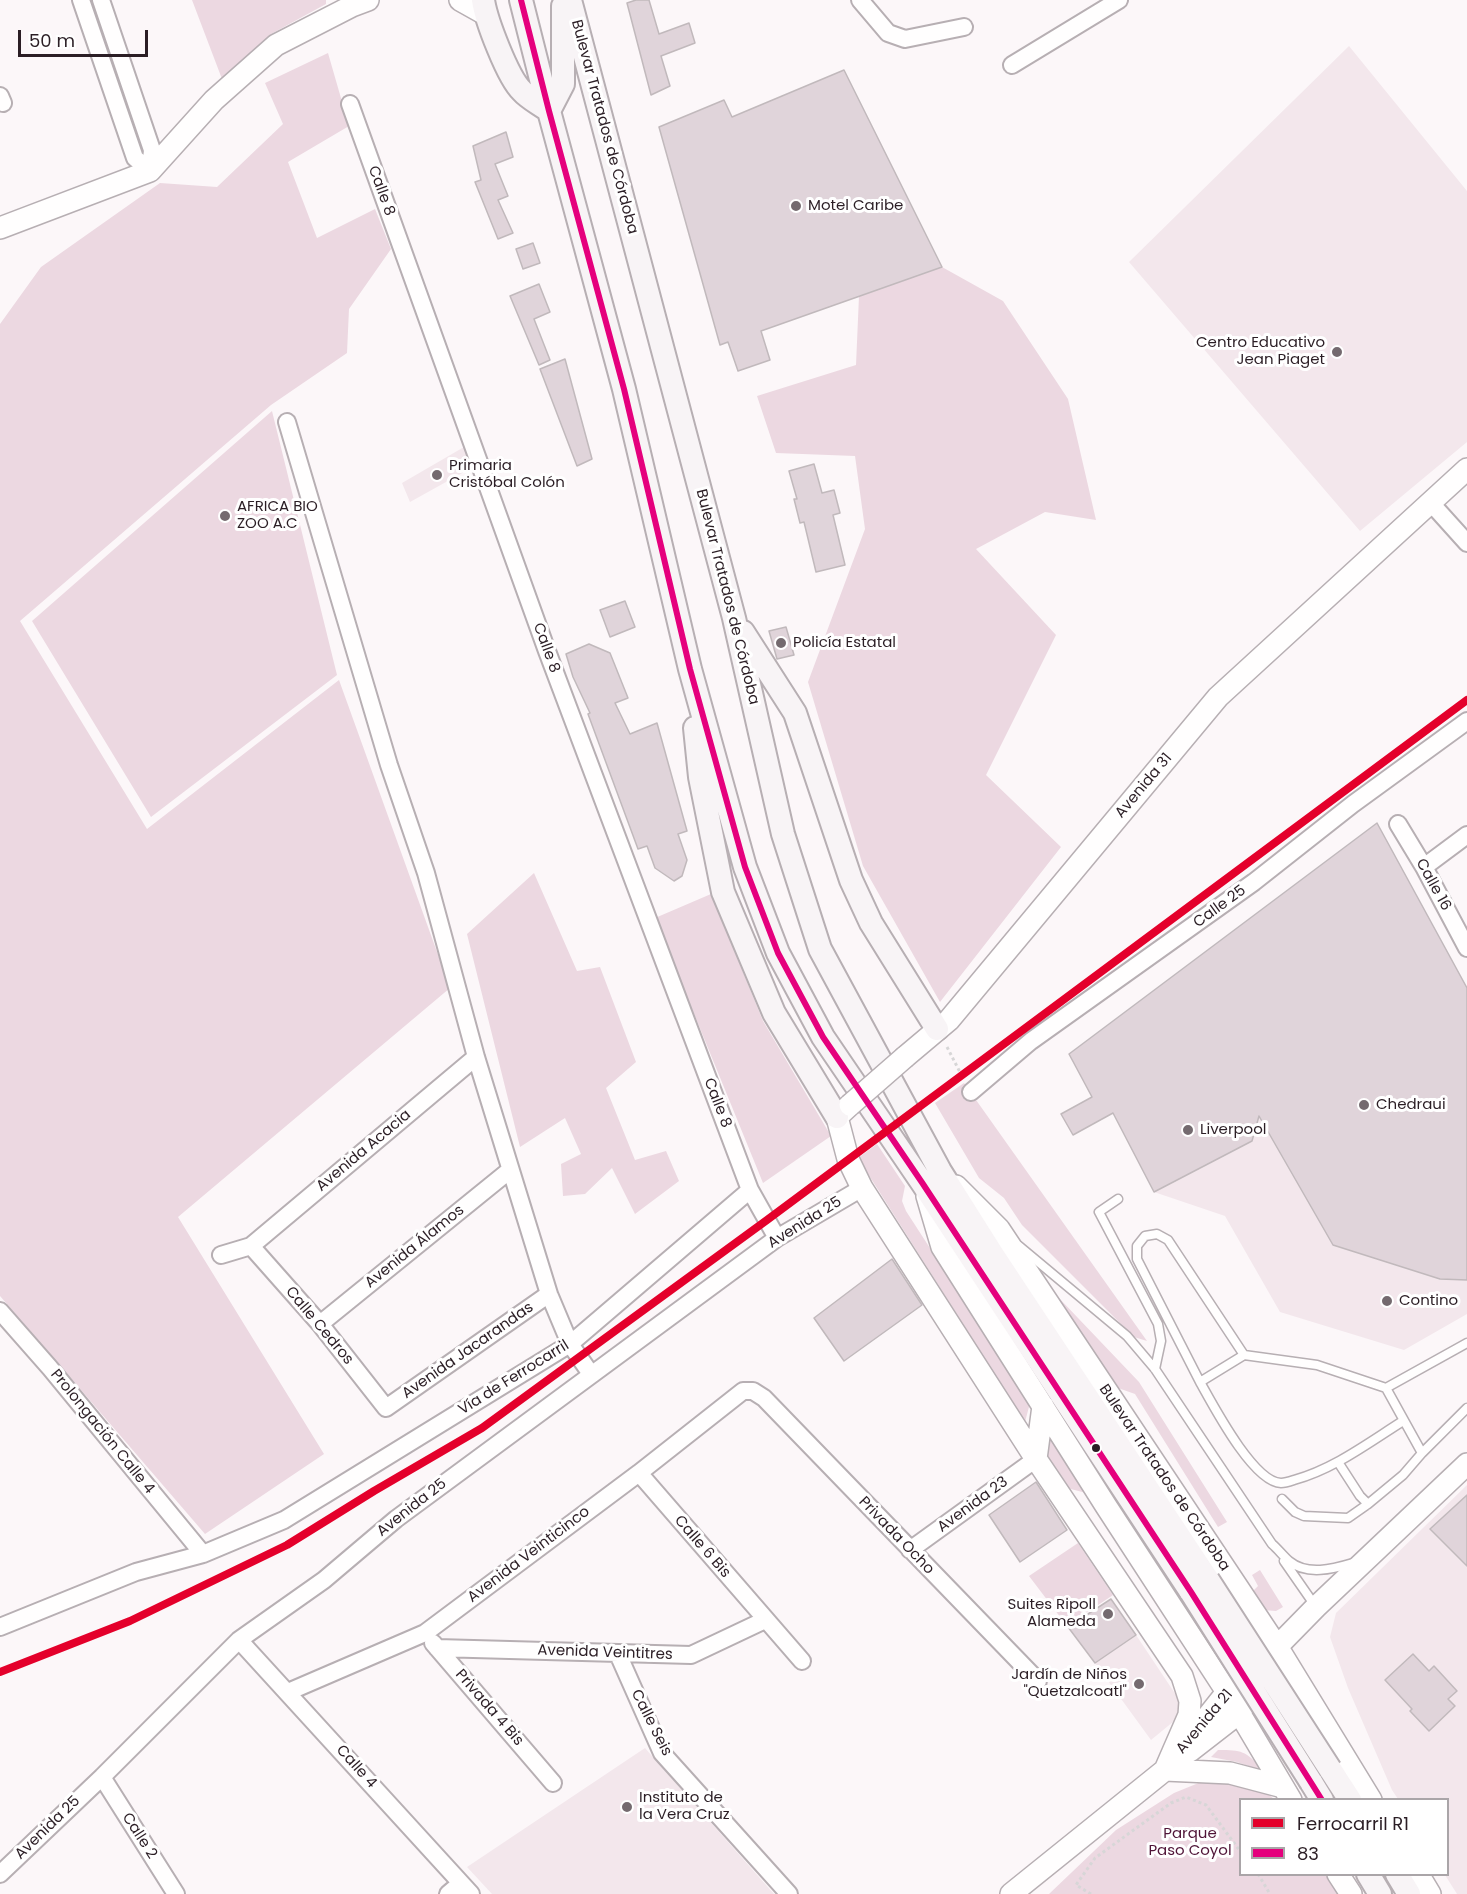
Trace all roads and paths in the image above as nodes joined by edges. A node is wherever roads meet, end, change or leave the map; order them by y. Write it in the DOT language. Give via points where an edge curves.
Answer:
graph roads {
  1 [pos="81,0"];
  2 [pos="101,0"];
  3 [pos="368,0"];
  4 [pos="460,0"];
  5 [pos="521,0"];
  6 [pos="563,0"];
  7 [pos="570,0"];
  8 [pos="860,0"];
  9 [pos="1119,0"];
  10 [pos="484,7"];
  11 [pos="964,27"];
  12 [pos="1012,65"];
  13 [pos="350,104"];
  14 [pos="549,111"];
  15 [pos="150,171"];
  16 [pos="0,228"];
  17 [pos="287,422"];
  18 [pos="1467,469"];
  19 [pos="1431,503"];
  20 [pos="1467,543"];
  21 [pos="734,618"];
  22 [pos="690,669"];
  23 [pos="1467,721"];
  24 [pos="1398,824"];
  25 [pos="1467,835"];
  26 [pos="1424,867"];
  27 [pos="1467,948"];
  28 [pos="937,1029"];
  29 [pos="476,1057"];
  30 [pos="971,1092"];
  31 [pos="844,1111"];
  32 [pos="510,1170"];
  33 [pos="932,1177"];
  34 [pos="862,1188"];
  35 [pos="750,1190"];
  36 [pos="1118,1199"];
  37 [pos="999,1229"];
  38 [pos="777,1238"];
  39 [pos="251,1246"];
  40 [pos="221,1255"];
  41 [pos="549,1294"];
  42 [pos="0,1311"];
  43 [pos="320,1324"];
  44 [pos="1467,1343"];
  45 [pos="570,1344"];
  46 [pos="1244,1355"];
  47 [pos="1155,1369"];
  48 [pos="591,1374"];
  49 [pos="1200,1382"];
  50 [pos="1386,1388"];
  51 [pos="753,1391"];
  52 [pos="1043,1406"];
  53 [pos="386,1408"];
  54 [pos="1467,1408"];
  55 [pos="1403,1420"];
  56 [pos="1422,1453"];
  57 [pos="1036,1459"];
  58 [pos="1338,1462"];
  59 [pos="1467,1464"];
  60 [pos="639,1473"];
  61 [pos="1282,1499"];
  62 [pos="1368,1504"];
  63 [pos="1068,1506"];
  64 [pos="1106,1506"];
  65 [pos="1272,1544"];
  66 [pos="910,1550"];
  67 [pos="203,1554"];
  68 [pos="1368,1558"];
  69 [pos="1200,1586"];
  70 [pos="1316,1607"];
  71 [pos="765,1620"];
  72 [pos="0,1627"];
  73 [pos="425,1633"];
  74 [pos="239,1640"];
  75 [pos="436,1648"];
  76 [pos="1278,1648"];
  77 [pos="618,1654"];
  78 [pos="802,1661"];
  79 [pos="1038,1681"];
  80 [pos="288,1692"];
  81 [pos="1227,1692"];
  82 [pos="1239,1713"];
  83 [pos="1165,1770"];
  84 [pos="102,1777"];
  85 [pos="553,1783"];
  86 [pos="1317,1791"];
  87 [pos="1287,1793"];
  88 [pos="1349,1798"];
  89 [pos="1370,1798"];
  90 [pos="1239,1850"];
  91 [pos="0,1874"];
  92 [pos="1259,1876"];
  93 [pos="1339,1876"];
  94 [pos="1369,1876"];
  95 [pos="1398,1876"];
  96 [pos="1419,1876"];
  97 [pos="466,1888"];
  98 [pos="176,1894"];
  99 [pos="448,1894"];
  100 [pos="789,1894"];
  101 [pos="1011,1894"];
  102 [pos="1091,1894"];
  103 [pos="1270,1894"];
  104 [pos="1351,1894"];
  105 [pos="1380,1894"];
  106 [pos="1409,1894"];
  107 [pos="1430,1894"];
  1 -- 15 [label="street" via="135,158"];
  2 -- 15 [label="street" via="152,150"];
  3 -- 15 [label="street" via="276,45 214,99"];
  4 -- 10 [label="street"];
  5 -- 14 [label="main road, Bulevar Tratados de Córdoba"];
  6 -- 14 [label="main road" via="563,84"];
  7 -- 21 [label="main road, Bulevar Tratados de Córdoba"];
  8 -- 11 [label="street" via="888,33 905,39"];
  9 -- 12 [label="street"];
  10 -- 14 [label="main road" via="520,90"];
  13 -- 35 [label="street, Calle 8" via="547,651"];
  14 -- 22 [label="main road, Bulevar Tratados de Córdoba" via="624,389"];
  15 -- 16 [label="street"];
  17 -- 29 [label="street" via="389,765 426,873"];
  18 -- 19 [label="street, Avenida 31"];
  19 -- 20 [label="street"];
  19 -- 28 [label="street, Avenida 31" via="1218,697 949,1020"];
  21 -- 28 [label="main road" via="795,713 851,880 871,923"];
  21 -- 33 [label="main road, Bulevar Tratados de Córdoba" via="783,834 820,950"];
  22 -- 31 [label="main road" via="700,777 723,892 774,1013"];
  22 -- 33 [label="main road, Bulevar Tratados de Córdoba" via="745,867 778,953 823,1037"];
  23 -- 30 [label="street, Calle 25" via="1254,882 1031,1041"];
  24 -- 26 [label="street, Calle 16"];
  25 -- 26 [label="street"];
  26 -- 27 [label="street, Calle 16"];
  28 -- 30 [label="path"];
  28 -- 31 [label="street, Avenida 31, bridge"];
  29 -- 32 [label="street"];
  29 -- 39 [label="street, Avenida Acacia"];
  31 -- 34 [label="street" via="848,1159"];
  32 -- 41 [label="street"];
  32 -- 43 [label="street, Avenida Álamos"];
  33 -- 37 [label="street, Bulevar Tratados de Córdoba"];
  33 -- 52 [label="street, Bulevar Tratados de Córdoba" via="942,1247"];
  33 -- 69 [label="main road, Bulevar Tratados de Córdoba"];
  34 -- 38 [label="street, Avenida 25"];
  34 -- 57 [label="street"];
  35 -- 38 [label="street"];
  35 -- 45 [label="street, Vía de Ferrocarril"];
  36 -- 47 [label="lane" via="1099,1212 1158,1324 1161,1341"];
  37 -- 47 [label="lane" via="1127,1336"];
  37 -- 76 [label="street, Bulevar Tratados de Córdoba"];
  38 -- 48 [label="street, Avenida 25"];
  39 -- 40 [label="street"];
  39 -- 43 [label="street, Calle Cedros"];
  41 -- 45 [label="street"];
  41 -- 53 [label="street, Avenida Jacarandas"];
  42 -- 67 [label="street, Prolongación Calle 4"];
  43 -- 53 [label="street, Calle Cedros"];
  44 -- 50 [label="lane"];
  45 -- 48 [label="street"];
  45 -- 67 [label="street, Vía de Ferrocarril" via="284,1520"];
  46 -- 49 [label="lane"];
  46 -- 49 [label="lane" via="1168,1240 1157,1234 1145,1236 1137,1246 1137,1259"];
  46 -- 50 [label="lane" via="1317,1365"];
  47 -- 65 [label="lane"];
  48 -- 74 [label="street, Avenida 25" via="396,1519 324,1580"];
  49 -- 58 [label="lane" via="1246,1456 1268,1478 1281,1483"];
  50 -- 55 [label="lane"];
  51 -- 60 [label="street, Avenida Veinticinco" via="743,1391"];
  51 -- 66 [label="street, Privada Ocho"];
  52 -- 57 [label="street"];
  52 -- 64 [label="street, Bulevar Tratados de Córdoba"];
  54 -- 56 [label="lane"];
  55 -- 56 [label="lane"];
  55 -- 58 [label="lane"];
  56 -- 62 [label="lane"];
  57 -- 63 [label="street"];
  57 -- 66 [label="street, Avenida 23"];
  58 -- 62 [label="lane"];
  59 -- 68 [label="street, Avenida 21"];
  60 -- 71 [label="street, Calle 6 Bis"];
  60 -- 73 [label="street, Avenida Veinticinco"];
  61 -- 62 [label="lane" via="1304,1516 1342,1519"];
  63 -- 64 [label="street"];
  63 -- 83 [label="street" via="1182,1676 1190,1701 1189,1715"];
  64 -- 81 [label="street, Bulevar Tratados de Córdoba"];
  65 -- 68 [label="lane" via="1291,1563 1312,1569 1329,1570"];
  65 -- 70 [label="lane"];
  66 -- 79 [label="street, Privada Ocho"];
  67 -- 72 [label="street, Vía de Ferrocarril" via="136,1572"];
  68 -- 70 [label="street, Avenida 21"];
  69 -- 86 [label="main road, Bulevar Tratados de Córdoba, bridge"];
  69 -- 88 [label="main road, Bulevar Tratados de Córdoba, bridge"];
  70 -- 76 [label="street, Avenida 21"];
  71 -- 77 [label="street, Avenida Veintitres" via="691,1655"];
  71 -- 78 [label="street, Calle 6 Bis"];
  73 -- 75 [label="street, Privada 4 Bis"];
  73 -- 80 [label="street, Avenida Veinticinco"];
  74 -- 80 [label="street, Calle 4"];
  74 -- 84 [label="street, Avenida 25"];
  75 -- 77 [label="street, Avenida Veintitres"];
  75 -- 85 [label="street, Privada 4 Bis"];
  76 -- 81 [label="street, Avenida 21"];
  76 -- 82 [label="street"];
  76 -- 89 [label="street, Bulevar Tratados de Córdoba"];
  77 -- 100 [label="street, Calle Seis" via="662,1753"];
  80 -- 97 [label="street, Calle 4"];
  81 -- 82 [label="street, Bulevar Tratados de Córdoba"];
  81 -- 83 [label="street, Avenida 21"];
  82 -- 83 [label="street"];
  82 -- 87 [label="street, Bulevar Tratados de Córdoba"];
  83 -- 87 [label="street" via="1230,1773"];
  83 -- 101 [label="street, Avenida 21"];
  84 -- 91 [label="street, Avenida 25"];
  84 -- 98 [label="street, Calle 2"];
  90 -- 102 [label="path" via="1206,1805 1186,1797 1171,1803 1095,1858 1076,1885"];
  92 -- 103 [label="path"];
  93 -- 104 [label="street"];
  94 -- 105 [label="main road"];
  95 -- 106 [label="main road"];
  96 -- 107 [label="street"];
  97 -- 99 [label="street"];
}
